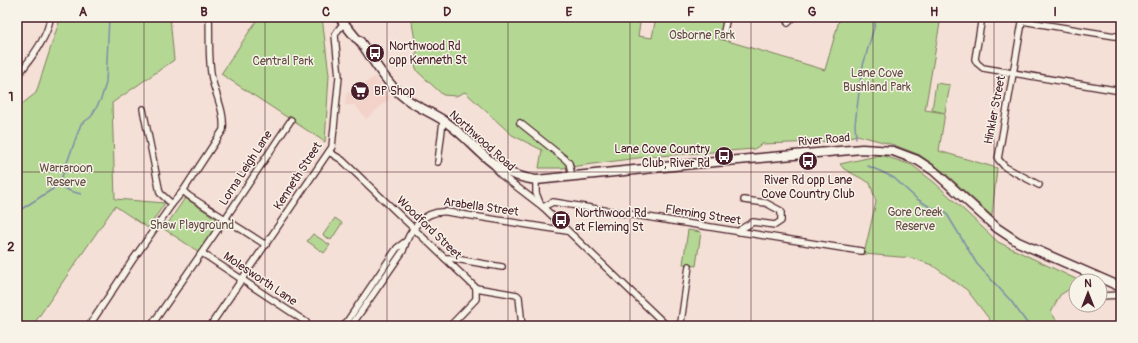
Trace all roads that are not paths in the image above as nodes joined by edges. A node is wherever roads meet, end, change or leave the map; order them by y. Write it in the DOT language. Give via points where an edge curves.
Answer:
graph roads {
  1 [pos="50,17"];
  2 [pos="209,17"];
  3 [pos="727,17"];
  4 [pos="794,17"];
  5 [pos="982,17"];
  6 [pos="1022,19"];
  7 [pos="343,20"];
  8 [pos="788,22"];
  9 [pos="723,36"];
  10 [pos="1121,37"];
  11 [pos="1013,74"];
  12 [pos="17,77"];
  13 [pos="1121,91"];
  14 [pos="143,109"];
  15 [pos="291,120"];
  16 [pos="443,121"];
  17 [pos="520,123"];
  18 [pos="329,152"];
  19 [pos="438,162"];
  20 [pos="494,165"];
  21 [pos="572,176"];
  22 [pos="536,180"];
  23 [pos="1039,186"];
  24 [pos="183,191"];
  25 [pos="744,200"];
  26 [pos="172,204"];
  27 [pos="543,207"];
  28 [pos="225,219"];
  29 [pos="414,229"];
  30 [pos="567,231"];
  31 [pos="740,232"];
  32 [pos="405,242"];
  33 [pos="266,245"];
  34 [pos="861,251"];
  35 [pos="202,253"];
  36 [pos="445,258"];
  37 [pos="689,266"];
  38 [pos="502,267"];
  39 [pos="242,280"];
  40 [pos="1121,287"];
  41 [pos="476,288"];
  42 [pos="1121,295"];
  43 [pos="1108,296"];
  44 [pos="306,322"];
  45 [pos="89,326"];
  46 [pos="151,326"];
  47 [pos="210,326"];
  48 [pos="344,326"];
  49 [pos="351,326"];
  50 [pos="450,326"];
  51 [pos="522,326"];
  52 [pos="667,326"];
  53 [pos="678,326"];
  1 -- 12 [label="street" via="50,25 39,45"];
  2 -- 24 [label="street" via="212,74 224,121 223,130"];
  3 -- 9 [label="street"];
  4 -- 8 [label="street"];
  5 -- 11 [label="street" via="975,54 977,63 983,68"];
  6 -- 10 [label="street"];
  6 -- 11 [label="street, Hinkler Street"];
  7 -- 16 [label="main road, Northwood Road" via="398,93"];
  7 -- 18 [label="street, Kenneth Street" via="335,35 339,77 332,147"];
  11 -- 13 [label="street"];
  11 -- 23 [label="street, Hinkler Street" via="998,159 1005,167"];
  14 -- 26 [label="street" via="160,193"];
  15 -- 28 [label="street, Lorna Leigh Lane"];
  16 -- 19 [label="street"];
  16 -- 20 [label="main road, Northwood Road"];
  17 -- 21 [label="street" via="569,163"];
  18 -- 29 [label="street, Woodford Street" via="342,160"];
  18 -- 33 [label="street, Kenneth Street"];
  20 -- 22 [label="main road, River Road" via="514,176"];
  20 -- 27 [label="street, Northwood Road" via="500,174"];
  21 -- 22 [label="main road, River Road"];
  21 -- 40 [label="main road, River Road" via="862,149 893,151 934,170 996,228 1018,242"];
  22 -- 27 [label="street, Northwood Road" via="536,193"];
  24 -- 26 [label="street"];
  24 -- 28 [label="street"];
  25 -- 31 [label="street" via="766,203 781,211 781,221 775,225 753,222"];
  26 -- 45 [label="street"];
  27 -- 30 [label="street, Northwood Road"];
  27 -- 31 [label="street, Fleming Street" via="553,202"];
  28 -- 33 [label="street"];
  28 -- 35 [label="street, Lorna Leigh Lane"];
  29 -- 30 [label="street, Arabella Street" via="424,217 440,211"];
  29 -- 32 [label="street, Arabella Street"];
  29 -- 36 [label="street, Woodford Street"];
  30 -- 52 [label="street, Northwood Road"];
  31 -- 34 [label="street, Fleming Street"];
  32 -- 48 [label="street, Arabella Street" via="397,248"];
  32 -- 49 [label="street, Arabella Street" via="403,251"];
  33 -- 39 [label="street, Kenneth Street"];
  35 -- 39 [label="street, Molesworth Lane"];
  35 -- 46 [label="street, Lorna Leigh Lane"];
  36 -- 38 [label="street"];
  36 -- 41 [label="street, Woodford Street"];
  37 -- 53 [label="street" via="681,322"];
  39 -- 44 [label="street, Molesworth Lane"];
  39 -- 47 [label="street, Kenneth Street"];
  41 -- 50 [label="street" via="476,299"];
  41 -- 51 [label="street" via="517,295"];
  42 -- 43 [label="street"];
}
